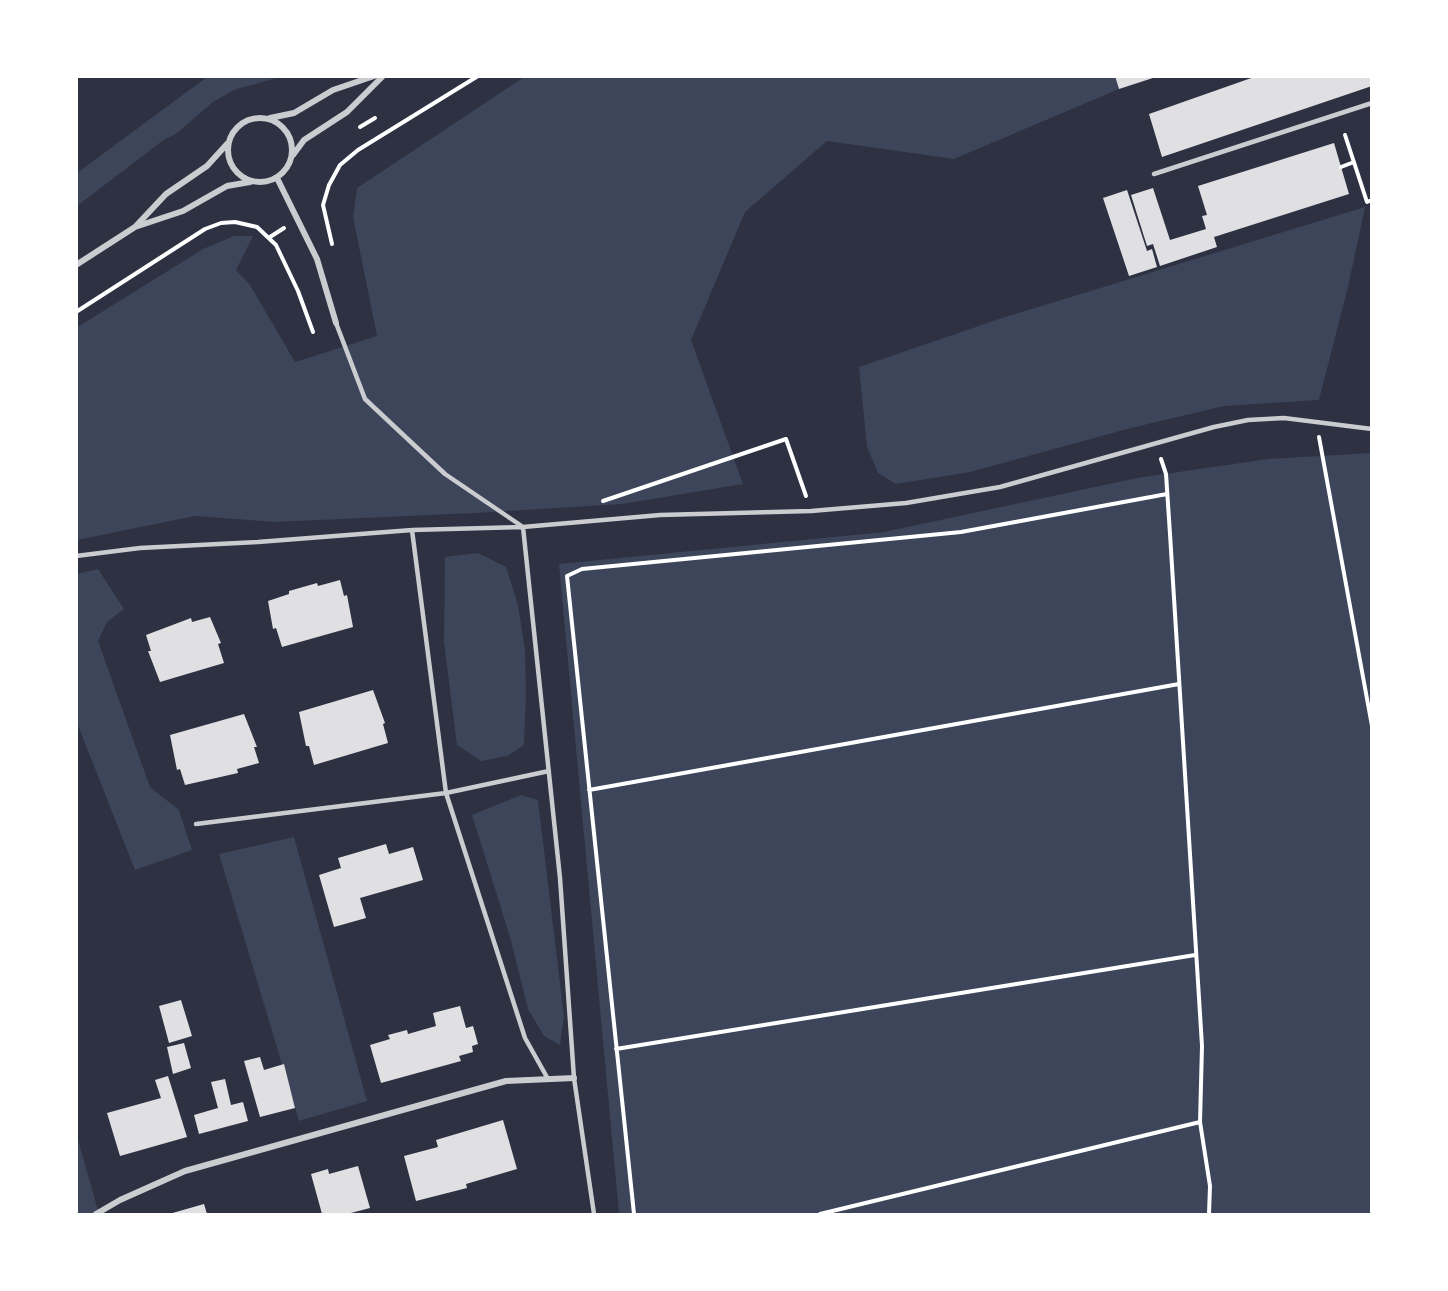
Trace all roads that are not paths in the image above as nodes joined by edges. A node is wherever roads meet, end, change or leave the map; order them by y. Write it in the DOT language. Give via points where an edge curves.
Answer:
graph roads {
  1 [pos="374,76"];
  2 [pos="383,76"];
  3 [pos="1371,103"];
  4 [pos="266,118"];
  5 [pos="230,139"];
  6 [pos="291,161"];
  7 [pos="1154,174"];
  8 [pos="277,178"];
  9 [pos="255,182"];
  10 [pos="135,227"];
  11 [pos="76,265"];
  12 [pos="336,323"];
  13 [pos="1371,429"];
  14 [pos="523,527"];
  15 [pos="412,530"];
  16 [pos="76,556"];
  17 [pos="549,771"];
  18 [pos="446,793"];
  19 [pos="196,824"];
  20 [pos="574,1078"];
  21 [pos="548,1079"];
  22 [pos="96,1215"];
  23 [pos="594,1215"];
  1 -- 4 [label="street" via="333,90 294,113"];
  2 -- 6 [label="street" via="351,108 304,140"];
  3 -- 7 [label="lane"];
  4 -- 5 [label="street" via="243,122"];
  4 -- 6 [label="street" via="288,133 293,149"];
  5 -- 9 [label="street" via="232,166"];
  5 -- 10 [label="street" via="214,160 170,191"];
  6 -- 8 [label="street"];
  8 -- 9 [label="street"];
  8 -- 12 [label="street" via="314,252"];
  9 -- 10 [label="street" via="227,186 183,211"];
  10 -- 11 [label="street"];
  12 -- 14 [label="lane" via="365,399 445,474"];
  13 -- 14 [label="lane" via="1284,418 1248,420 1000,487 906,503 811,511 660,515"];
  14 -- 15 [label="lane"];
  14 -- 17 [label="lane"];
  15 -- 16 [label="lane" via="140,548"];
  15 -- 18 [label="lane"];
  17 -- 18 [label="lane"];
  17 -- 20 [label="lane"];
  18 -- 19 [label="lane"];
  18 -- 21 [label="lane" via="525,1038"];
  20 -- 21 [label="street"];
  20 -- 23 [label="lane"];
  21 -- 22 [label="street" via="506,1081 185,1171"];
}
